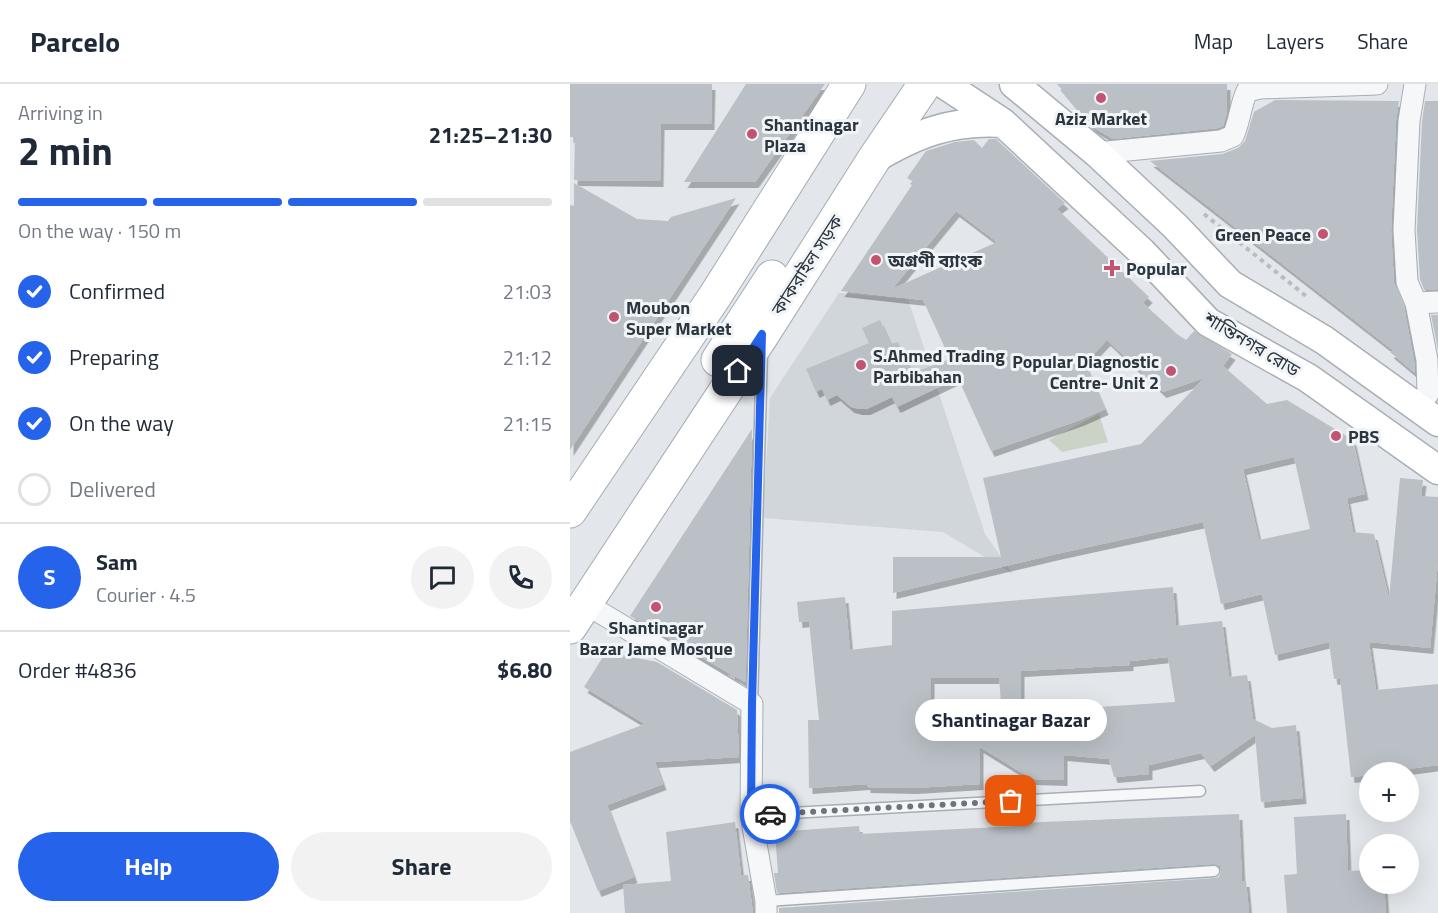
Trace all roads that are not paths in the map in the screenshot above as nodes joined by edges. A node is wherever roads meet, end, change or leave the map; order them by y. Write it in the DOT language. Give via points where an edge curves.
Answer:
graph roads {
  1 [pos="849,84"];
  2 [pos="902,84"];
  3 [pos="925,84"];
  4 [pos="944,84"];
  5 [pos="1377,84"];
  6 [pos="1415,84"];
  7 [pos="1023,88"];
  8 [pos="1003,123"];
  9 [pos="1097,153"];
  10 [pos="874,159"];
  11 [pos="1438,302"];
  12 [pos="1416,303"];
  13 [pos="762,334"];
  14 [pos="1428,415"];
  15 [pos="1438,470"];
  16 [pos="570,511"];
  17 [pos="575,607"];
  18 [pos="752,704"];
  19 [pos="1200,791"];
  20 [pos="751,815"];
  21 [pos="1214,871"];
  22 [pos="766,907"];
  1 -- 16 [label="main road" via="715,296"];
  2 -- 17 [label="main road" via="767,284"];
  3 -- 10 [label="main road, কাকরাইল সড়ক"];
  4 -- 8 [label="main road, শান্তিনগর রোড"];
  5 -- 9 [label="street" via="1247,91 1233,136 1221,141"];
  6 -- 12 [label="street" via="1409,121 1404,230 1407,282"];
  7 -- 9 [label="main road"];
  8 -- 10 [label="main road" via="934,129"];
  8 -- 15 [label="main road, শান্তিনগর রোড" via="1142,252 1208,322 1308,378"];
  9 -- 14 [label="main road" via="1230,284 1324,340"];
  10 -- 13 [label="main road, কাকরাইল সড়ক"];
  11 -- 12 [label="street"];
  12 -- 14 [label="street" via="1427,360"];
  13 -- 17 [label="main road, কাকরাইল সড়ক"];
  13 -- 18 [label="lane"];
  17 -- 18 [label="street"];
  18 -- 20 [label="street"];
  19 -- 20 [label="lane"];
  20 -- 22 [label="street"];
  21 -- 22 [label="lane"];
}
